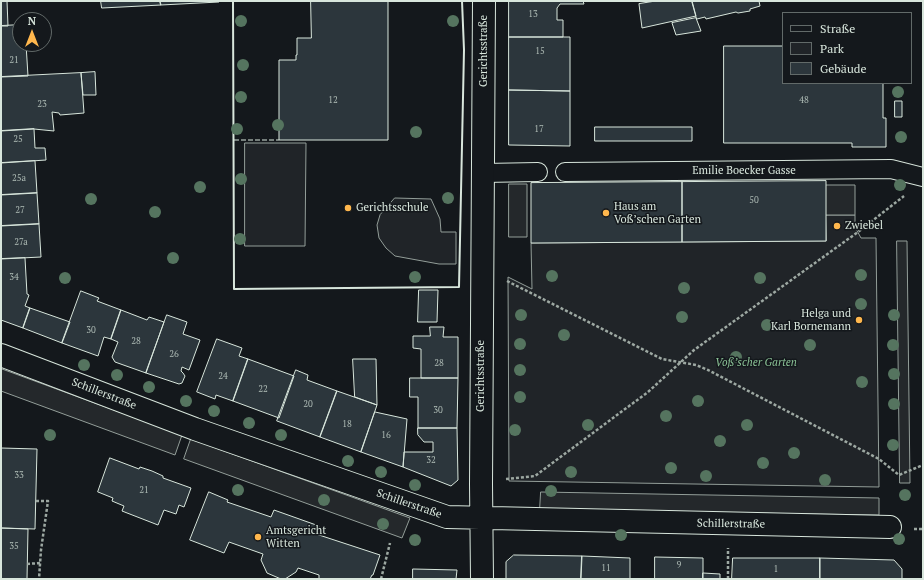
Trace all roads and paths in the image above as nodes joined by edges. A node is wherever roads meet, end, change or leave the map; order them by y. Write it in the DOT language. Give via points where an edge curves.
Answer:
graph roads {
  1 [pos="484,1"];
  2 [pos="538,172"];
  3 [pos="565,172"];
  4 [pos="484,173"];
  5 [pos="923,178"];
  6 [pos="905,195"];
  7 [pos="482,272"];
  8 [pos="1,355"];
  9 [pos="681,363"];
  10 [pos="923,465"];
  11 [pos="481,484"];
  12 [pos="36,501"];
  13 [pos="482,519"];
  14 [pos="729,524"];
  15 [pos="890,527"];
  16 [pos="390,543"];
  17 [pos="40,563"];
  18 [pos="27,564"];
  19 [pos="39,579"];
  20 [pos="381,579"];
  21 [pos="482,579"];
  22 [pos="728,579"];
  1 -- 4 [label="street, Gerichtsstraße"];
  2 -- 4 [label="street"];
  3 -- 5 [label="street, Emilie Boecker Gasse" via="891,169"];
  4 -- 7 [label="street, Gerichtsstraße"];
  6 -- 9 [label="path" via="694,350"];
  7 -- 9 [label="path" via="508,281 662,360"];
  7 -- 11 [label="street, Gerichtsstraße"];
  8 -- 13 [label="street, Schillerstraße" via="195,429 447,518"];
  9 -- 10 [label="path" via="696,365 714,374 879,459 899,475"];
  9 -- 11 [label="path" via="648,392 535,476"];
  11 -- 13 [label="street, Gerichtsstraße"];
  12 -- 17 [label="path" via="48,501"];
  13 -- 14 [label="street, Schillerstraße"];
  13 -- 21 [label="street, Gerichtsstraße"];
  14 -- 15 [label="street, Schillerstraße"];
  14 -- 22 [label="path"];
  16 -- 20 [label="path"];
  17 -- 18 [label="path"];
  17 -- 19 [label="path"];
}
